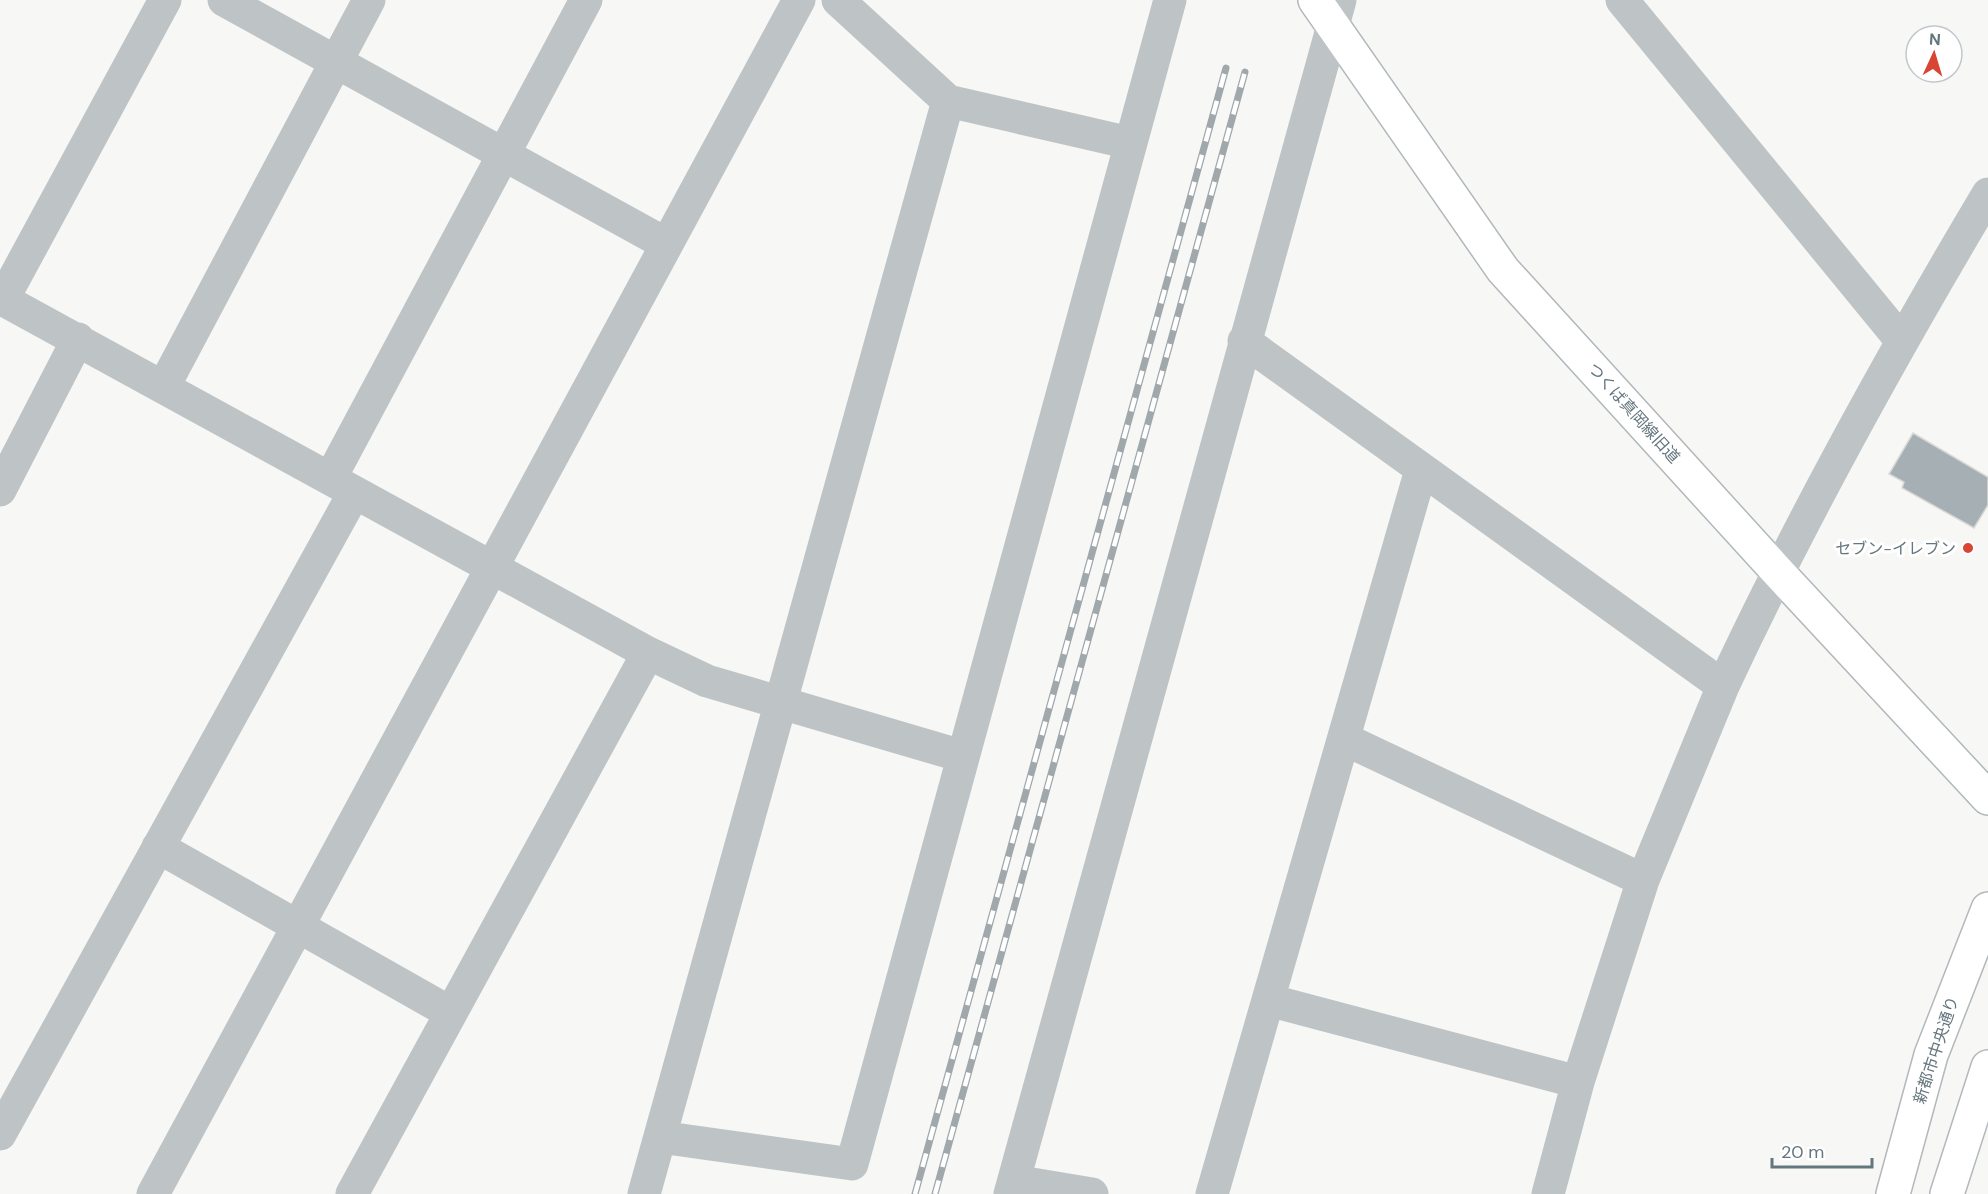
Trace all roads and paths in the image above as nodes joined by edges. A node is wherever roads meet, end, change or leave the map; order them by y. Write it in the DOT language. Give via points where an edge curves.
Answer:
graph roads {
  1 [pos="165,0"];
  2 [pos="224,0"];
  3 [pos="369,0"];
  4 [pos="586,0"];
  5 [pos="799,0"];
  6 [pos="838,0"];
  7 [pos="1170,0"];
  8 [pos="1622,0"];
  9 [pos="1329,9"];
  10 [pos="336,62"];
  11 [pos="948,101"];
  12 [pos="1130,142"];
  13 [pos="504,154"];
  14 [pos="1988,194"];
  15 [pos="666,244"];
  16 [pos="1,298"];
  17 [pos="78,339"];
  18 [pos="1901,340"];
  19 [pos="1244,341"];
  20 [pos="164,386"];
  21 [pos="1421,470"];
  22 [pos="343,485"];
  23 [pos="0,490"];
  24 [pos="492,567"];
  25 [pos="1777,571"];
  26 [pos="648,652"];
  27 [pos="1723,686"];
  28 [pos="779,703"];
  29 [pos="1344,739"];
  30 [pos="962,756"];
  31 [pos="1988,798"];
  32 [pos="158,848"];
  33 [pos="1643,880"];
  34 [pos="1988,909"];
  35 [pos="297,927"];
  36 [pos="1269,1000"];
  37 [pos="450,1013"];
  38 [pos="1988,1067"];
  39 [pos="1578,1082"];
  40 [pos="0,1134"];
  41 [pos="660,1137"];
  42 [pos="1012,1187"];
  43 [pos="153,1194"];
  44 [pos="352,1194"];
  45 [pos="644,1194"];
  46 [pos="1092,1194"];
  47 [pos="1212,1194"];
  48 [pos="1548,1194"];
  49 [pos="1893,1194"];
  50 [pos="1947,1194"];
  1 -- 16 [label="street"];
  2 -- 10 [label="street"];
  3 -- 10 [label="street"];
  4 -- 13 [label="street"];
  5 -- 15 [label="street"];
  6 -- 11 [label="street"];
  7 -- 12 [label="street"];
  8 -- 18 [label="street"];
  9 -- 19 [label="street"];
  9 -- 25 [label="street, つくば真岡線旧道" via="1503,270"];
  10 -- 13 [label="street"];
  10 -- 20 [label="street"];
  11 -- 12 [label="street"];
  11 -- 28 [label="street"];
  12 -- 30 [label="street"];
  13 -- 15 [label="street"];
  13 -- 22 [label="street"];
  14 -- 18 [label="street"];
  15 -- 24 [label="street"];
  16 -- 17 [label="street"];
  17 -- 20 [label="street"];
  17 -- 23 [label="street"];
  18 -- 25 [label="street"];
  19 -- 21 [label="street"];
  19 -- 42 [label="street"];
  20 -- 22 [label="street"];
  21 -- 27 [label="street"];
  21 -- 29 [label="street"];
  22 -- 24 [label="street"];
  22 -- 32 [label="street"];
  24 -- 26 [label="street"];
  24 -- 35 [label="street"];
  25 -- 27 [label="street"];
  25 -- 31 [label="street, つくば真岡線旧道"];
  26 -- 28 [label="street" via="706,681"];
  26 -- 37 [label="street"];
  27 -- 33 [label="street"];
  28 -- 30 [label="street"];
  28 -- 41 [label="street"];
  29 -- 33 [label="street"];
  29 -- 36 [label="street"];
  30 -- 41 [label="street" via="852,1164"];
  32 -- 35 [label="street"];
  32 -- 40 [label="street"];
  33 -- 39 [label="street"];
  34 -- 49 [label="street, 新都市中央通り" via="1931,1054"];
  35 -- 37 [label="street"];
  35 -- 43 [label="street"];
  36 -- 39 [label="street"];
  36 -- 47 [label="street"];
  37 -- 44 [label="street"];
  38 -- 50 [label="street"];
  39 -- 48 [label="street"];
  41 -- 45 [label="street"];
  42 -- 46 [label="street"];
}
